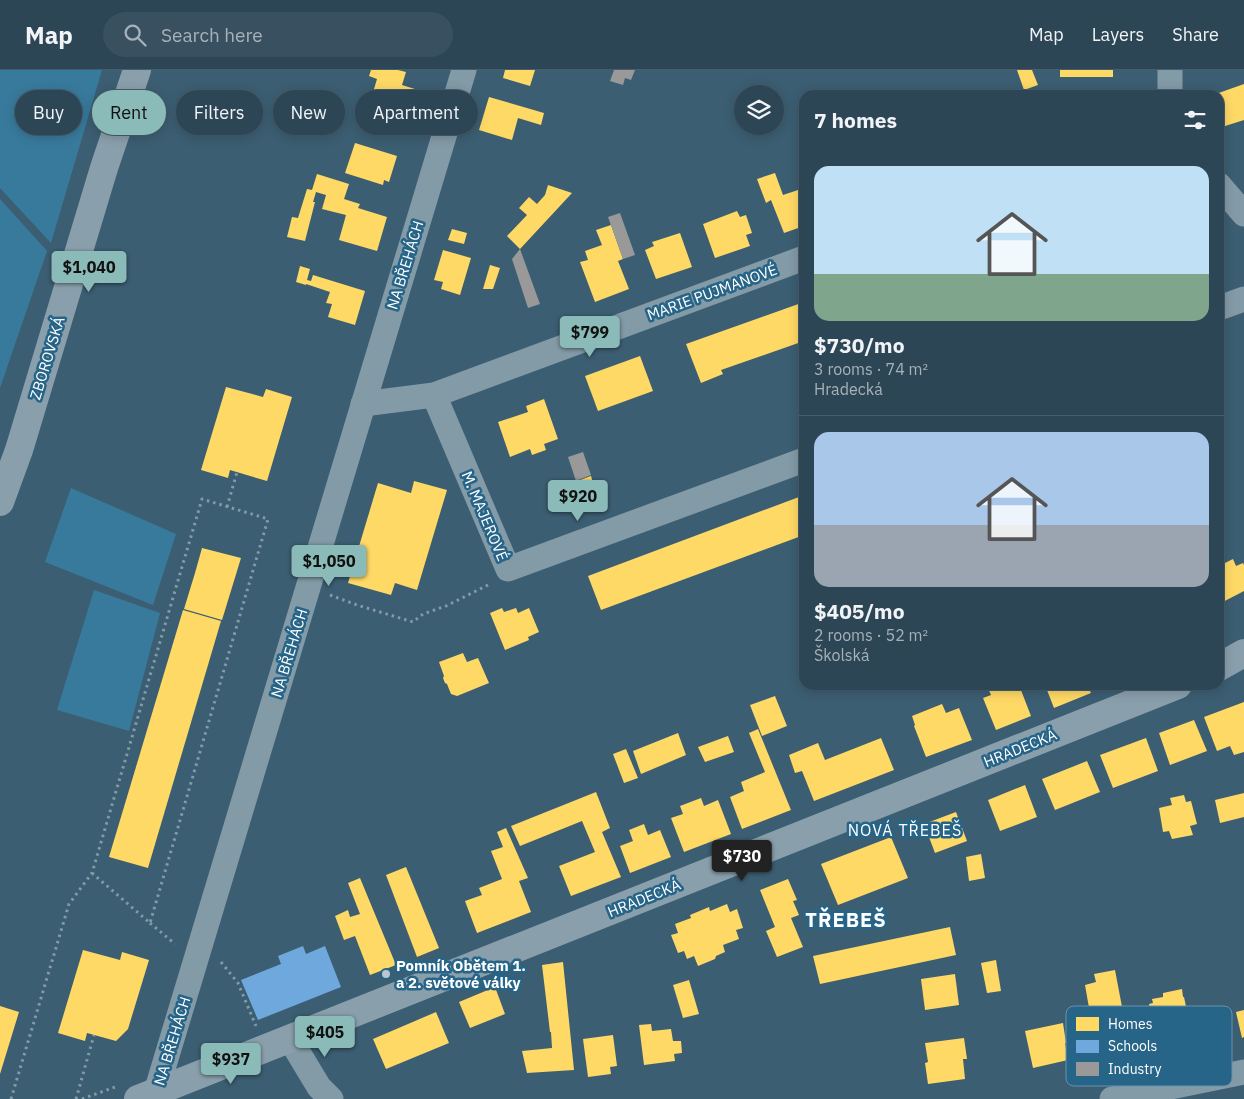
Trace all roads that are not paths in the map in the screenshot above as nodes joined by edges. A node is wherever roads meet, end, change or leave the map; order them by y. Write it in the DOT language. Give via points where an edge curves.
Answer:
graph roads {
  1 [pos="136,70"];
  2 [pos="464,70"];
  3 [pos="1170,70"];
  4 [pos="1170,90"];
  5 [pos="1224,191"];
  6 [pos="1244,214"];
  7 [pos="799,260"];
  8 [pos="1244,298"];
  9 [pos="1224,306"];
  10 [pos="434,395"];
  11 [pos="364,404"];
  12 [pos="799,462"];
  13 [pos="0,502"];
  14 [pos="1244,653"];
  15 [pos="1224,664"];
  16 [pos="1165,690"];
  17 [pos="290,1039"];
  18 [pos="1176,1086"];
  19 [pos="147,1095"];
  20 [pos="331,1099"];
  21 [pos="1112,1099"];
  1 -- 13 [label="street, ZBOROVSKÁ" via="19,450"];
  2 -- 11 [label="street, NA BŘEHÁCH"];
  3 -- 4 [label="street"];
  5 -- 6 [label="street"];
  7 -- 10 [label="street, MARIE PUJMANOVÉ"];
  8 -- 9 [label="street"];
  10 -- 11 [label="street, MARIE PUJMANOVÉ"];
  10 -- 12 [label="street, M. MAJEROVÉ" via="508,569"];
  11 -- 19 [label="street, NA BŘEHÁCH"];
  14 -- 15 [label="street"];
  16 -- 17 [label="street, HRADECKÁ"];
  17 -- 19 [label="street, HRADECKÁ"];
  17 -- 20 [label="street" via="319,1087"];
  18 -- 21 [label="street"];
}
